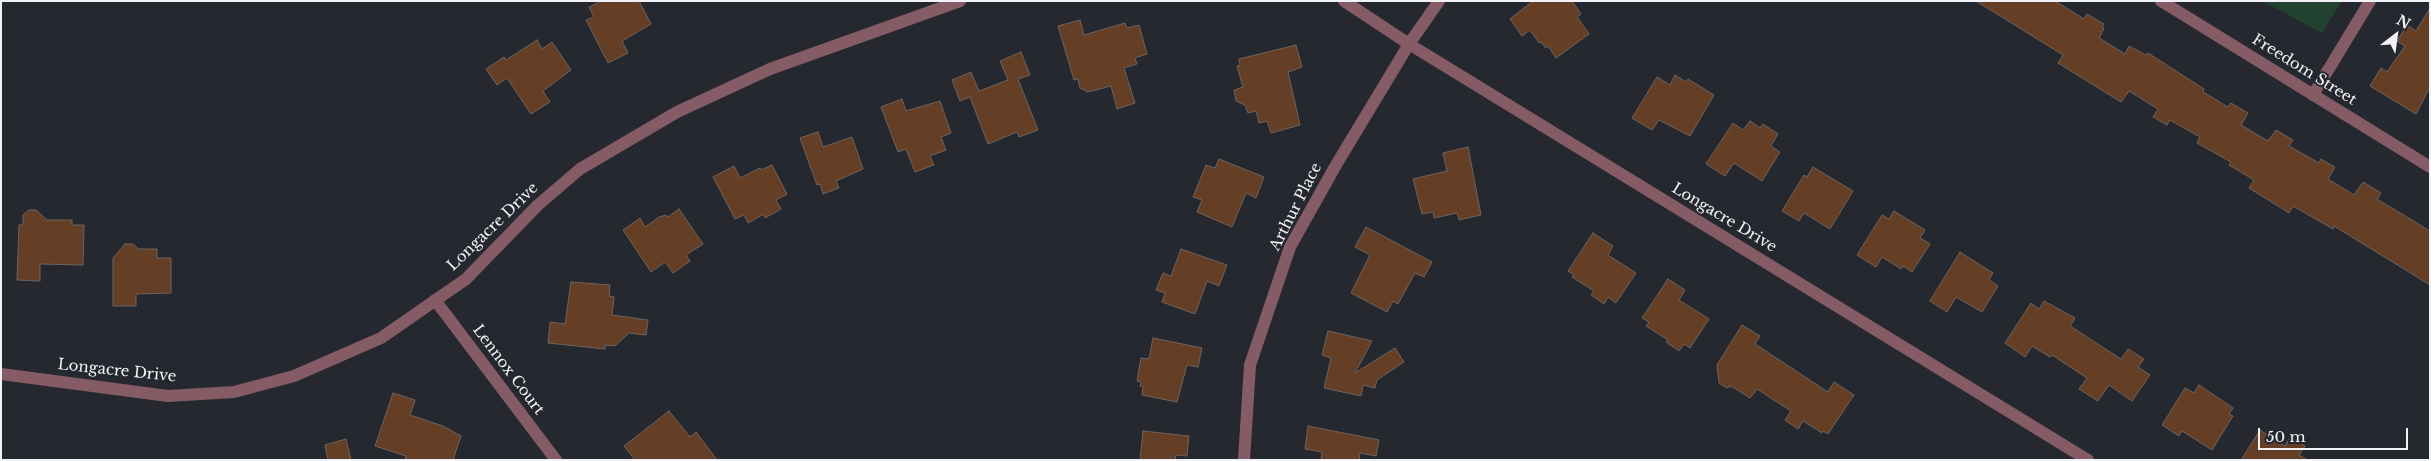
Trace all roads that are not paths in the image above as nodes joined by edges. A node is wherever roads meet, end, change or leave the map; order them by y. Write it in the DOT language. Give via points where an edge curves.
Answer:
graph roads {
  1 [pos="960,1"];
  2 [pos="1344,1"];
  3 [pos="1440,1"];
  4 [pos="2161,1"];
  5 [pos="2370,1"];
  6 [pos="1409,44"];
  7 [pos="2313,95"];
  8 [pos="2430,167"];
  9 [pos="435,300"];
  10 [pos="1,374"];
  11 [pos="556,460"];
  12 [pos="1244,460"];
  13 [pos="2088,460"];
  1 -- 9 [label="street, Longacre Drive" via="770,69 678,112 580,169 538,205 466,279"];
  2 -- 6 [label="street, Longacre Drive"];
  3 -- 6 [label="street, Arthur Place"];
  4 -- 7 [label="street, Freedom Street"];
  5 -- 7 [label="street"];
  6 -- 12 [label="street, Arthur Place" via="1290,247 1250,365"];
  6 -- 13 [label="street, Longacre Drive"];
  7 -- 8 [label="street, Freedom Street"];
  9 -- 10 [label="street, Longacre Drive" via="380,338 294,376 234,392 168,396"];
  9 -- 11 [label="street, Lennox Court"];
}
